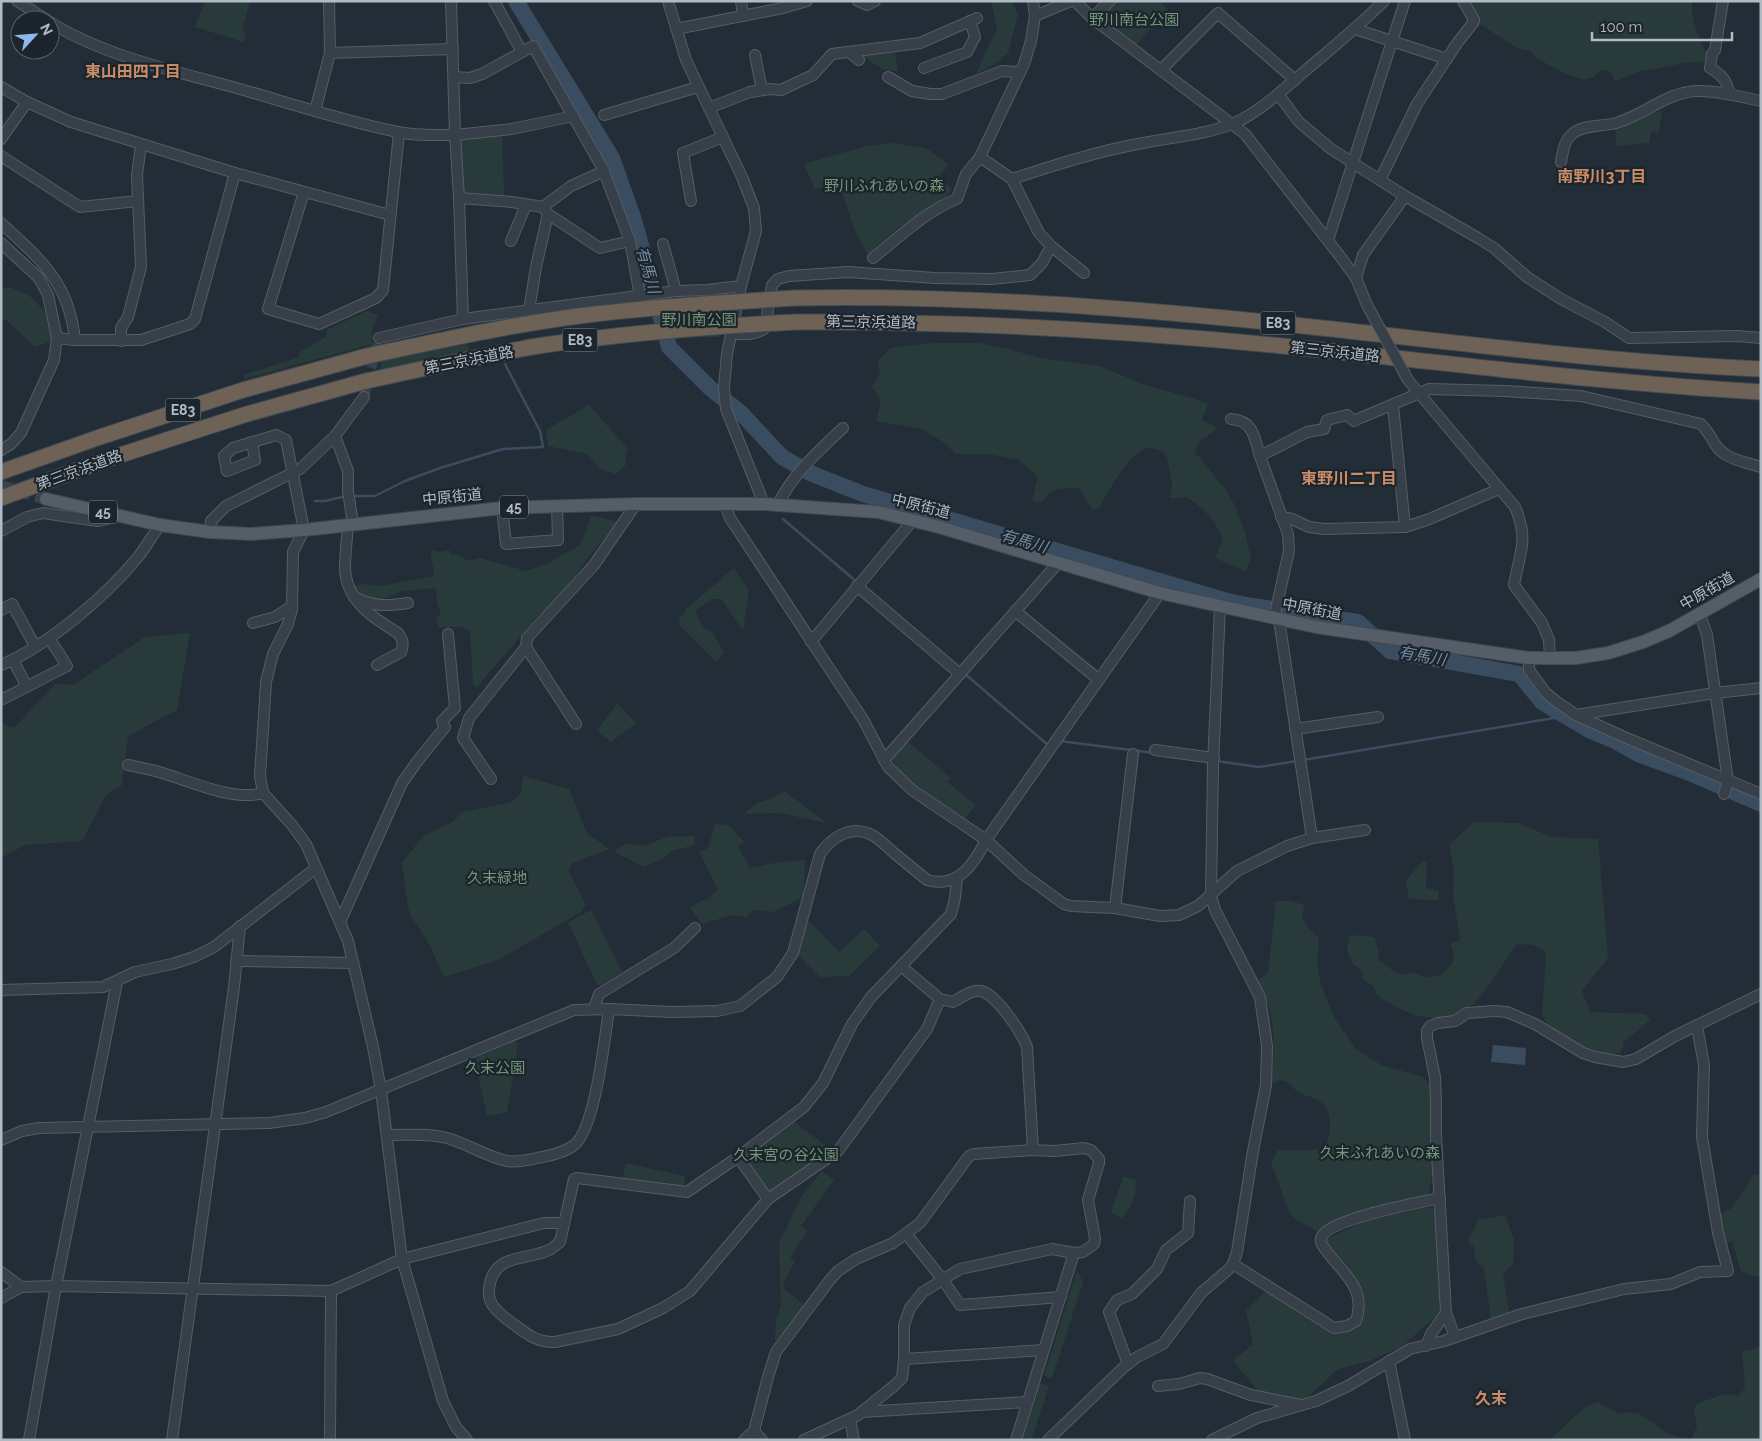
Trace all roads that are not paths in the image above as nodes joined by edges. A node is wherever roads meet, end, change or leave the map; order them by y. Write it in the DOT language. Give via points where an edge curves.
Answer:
graph roads {
  1 [pos="17,1"];
  2 [pos="329,1"];
  3 [pos="452,1"];
  4 [pos="494,1"];
  5 [pos="668,1"];
  6 [pos="741,1"];
  7 [pos="806,1"];
  8 [pos="858,1"];
  9 [pos="875,1"];
  10 [pos="1033,1"];
  11 [pos="1071,1"];
  12 [pos="1075,1"];
  13 [pos="1110,1"];
  14 [pos="1384,1"];
  15 [pos="1405,1"];
  16 [pos="1463,1"];
  17 [pos="1723,1"];
  18 [pos="31,10"];
  19 [pos="743,16"];
  20 [pos="1035,16"];
  21 [pos="1092,18"];
  22 [pos="60,27"];
  23 [pos="676,29"];
  24 [pos="1355,29"];
  25 [pos="1392,41"];
  26 [pos="453,49"];
  27 [pos="522,52"];
  28 [pos="849,52"];
  29 [pos="330,53"];
  30 [pos="755,55"];
  31 [pos="1447,59"];
  32 [pos="859,60"];
  33 [pos="924,68"];
  34 [pos="1161,70"];
  35 [pos="1020,72"];
  36 [pos="888,76"];
  37 [pos="454,78"];
  38 [pos="1295,80"];
  39 [pos="1,87"];
  40 [pos="698,87"];
  41 [pos="762,90"];
  42 [pos="1278,94"];
  43 [pos="1729,94"];
  44 [pos="1761,101"];
  45 [pos="27,102"];
  46 [pos="709,108"];
  47 [pos="315,111"];
  48 [pos="573,115"];
  49 [pos="604,115"];
  50 [pos="1232,124"];
  51 [pos="399,132"];
  52 [pos="455,135"];
  53 [pos="723,137"];
  54 [pos="1,140"];
  55 [pos="141,145"];
  56 [pos="1,156"];
  57 [pos="980,157"];
  58 [pos="1353,162"];
  59 [pos="1561,162"];
  60 [pos="604,171"];
  61 [pos="235,173"];
  62 [pos="1012,179"];
  63 [pos="1380,180"];
  64 [pos="304,192"];
  65 [pos="1405,196"];
  66 [pos="459,198"];
  67 [pos="138,201"];
  68 [pos="691,201"];
  69 [pos="526,205"];
  70 [pos="545,211"];
  71 [pos="390,216"];
  72 [pos="1,223"];
  73 [pos="1328,240"];
  74 [pos="511,241"];
  75 [pos="630,242"];
  76 [pos="1,243"];
  77 [pos="663,244"];
  78 [pos="1051,246"];
  79 [pos="874,258"];
  80 [pos="1084,273"];
  81 [pos="1356,278"];
  82 [pos="741,286"];
  83 [pos="676,291"];
  84 [pos="640,296"];
  85 [pos="529,310"];
  86 [pos="463,319"];
  87 [pos="731,334"];
  88 [pos="56,338"];
  89 [pos="379,338"];
  90 [pos="1761,338"];
  91 [pos="75,340"];
  92 [pos="120,340"];
  93 [pos="1761,369"];
  94 [pos="365,389"];
  95 [pos="1761,392"];
  96 [pos="1419,394"];
  97 [pos="1393,405"];
  98 [pos="1231,419"];
  99 [pos="843,428"];
  100 [pos="335,436"];
  101 [pos="252,442"];
  102 [pos="1,450"];
  103 [pos="1260,456"];
  104 [pos="1761,467"];
  105 [pos="1,472"];
  106 [pos="293,474"];
  107 [pos="1499,489"];
  108 [pos="1,498"];
  109 [pos="46,499"];
  110 [pos="636,504"];
  111 [pos="725,505"];
  112 [pos="771,505"];
  113 [pos="557,506"];
  114 [pos="502,508"];
  115 [pos="112,514"];
  116 [pos="1281,517"];
  117 [pos="913,520"];
  118 [pos="160,525"];
  119 [pos="351,525"];
  120 [pos="1406,527"];
  121 [pos="304,530"];
  122 [pos="1,531"];
  123 [pos="210,532"];
  124 [pos="1058,563"];
  125 [pos="1761,579"];
  126 [pos="858,586"];
  127 [pos="1160,593"];
  128 [pos="354,597"];
  129 [pos="408,603"];
  130 [pos="292,606"];
  131 [pos="1220,606"];
  132 [pos="1,610"];
  133 [pos="1016,611"];
  134 [pos="1700,615"];
  135 [pos="1276,618"];
  136 [pos="252,623"];
  137 [pos="448,634"];
  138 [pos="49,638"];
  139 [pos="811,642"];
  140 [pos="35,646"];
  141 [pos="526,647"];
  142 [pos="1529,658"];
  143 [pos="1550,659"];
  144 [pos="13,660"];
  145 [pos="1,665"];
  146 [pos="377,665"];
  147 [pos="960,674"];
  148 [pos="1098,679"];
  149 [pos="27,687"];
  150 [pos="1761,688"];
  151 [pos="1715,693"];
  152 [pos="1,700"];
  153 [pos="1576,714"];
  154 [pos="1378,717"];
  155 [pos="576,724"];
  156 [pos="1295,729"];
  157 [pos="1155,750"];
  158 [pos="1133,754"];
  159 [pos="1214,758"];
  160 [pos="884,760"];
  161 [pos="128,765"];
  162 [pos="491,779"];
  163 [pos="1727,787"];
  164 [pos="263,793"];
  165 [pos="1761,794"];
  166 [pos="1365,830"];
  167 [pos="1312,838"];
  168 [pos="986,840"];
  169 [pos="316,868"];
  170 [pos="957,878"];
  171 [pos="1211,896"];
  172 [pos="1115,908"];
  173 [pos="340,922"];
  174 [pos="240,926"];
  175 [pos="695,928"];
  176 [pos="236,961"];
  177 [pos="354,963"];
  178 [pos="902,966"];
  179 [pos="117,982"];
  180 [pos="1,990"];
  181 [pos="1761,994"];
  182 [pos="940,999"];
  183 [pos="594,1008"];
  184 [pos="609,1009"];
  185 [pos="1697,1026"];
  186 [pos="381,1090"];
  187 [pos="215,1124"];
  188 [pos="88,1127"];
  189 [pos="387,1135"];
  190 [pos="1,1140"];
  191 [pos="1033,1150"];
  192 [pos="738,1157"];
  193 [pos="1440,1198"];
  194 [pos="768,1199"];
  195 [pos="1190,1201"];
  196 [pos="564,1223"];
  197 [pos="907,1235"];
  198 [pos="1074,1253"];
  199 [pos="402,1259"];
  200 [pos="1233,1264"];
  201 [pos="1,1272"];
  202 [pos="943,1280"];
  203 [pos="56,1286"];
  204 [pos="21,1287"];
  205 [pos="191,1288"];
  206 [pos="330,1291"];
  207 [pos="1061,1297"];
  208 [pos="1,1298"];
  209 [pos="1446,1312"];
  210 [pos="1455,1337"];
  211 [pos="1426,1346"];
  212 [pos="1044,1350"];
  213 [pos="904,1360"];
  214 [pos="1389,1361"];
  215 [pos="1128,1364"];
  216 [pos="1158,1386"];
  217 [pos="1027,1402"];
  218 [pos="1304,1405"];
  219 [pos="862,1412"];
  220 [pos="850,1419"];
  221 [pos="754,1431"];
  222 [pos="29,1440"];
  223 [pos="172,1440"];
  224 [pos="330,1440"];
  225 [pos="467,1440"];
  226 [pos="744,1440"];
  227 [pos="762,1440"];
  228 [pos="804,1440"];
  229 [pos="854,1440"];
  230 [pos="1016,1440"];
  231 [pos="1048,1440"];
  232 [pos="1212,1440"];
  233 [pos="1405,1440"];
  1 -- 18 [label="street"];
  2 -- 29 [label="street"];
  3 -- 26 [label="street"];
  4 -- 27 [label="street"];
  5 -- 23 [label="street"];
  6 -- 19 [label="street"];
  7 -- 19 [label="street"];
  8 -- 9 [label="street" via="867,5"];
  10 -- 20 [label="street"];
  11 -- 20 [label="street"];
  12 -- 21 [label="street"];
  13 -- 21 [label="street"];
  14 -- 24 [label="street"];
  15 -- 25 [label="street"];
  16 -- 31 [label="street" via="1474,20"];
  17 -- 43 [label="street" via="1710,68 1723,77"];
  19 -- 23 [label="street"];
  20 -- 35 [label="street" via="1031,41"];
  21 -- 34 [label="street"];
  22 -- 47 [label="street" via="116,53"];
  23 -- 40 [label="street"];
  24 -- 25 [label="street"];
  24 -- 38 [label="street"];
  25 -- 31 [label="street"];
  25 -- 58 [label="street"];
  26 -- 29 [label="street"];
  26 -- 37 [label="street"];
  27 -- 37 [label="street" via="482,74"];
  27 -- 48 [label="street" via="533,46"];
  28 -- 32 [label="street"];
  28 -- 33 [label="street" via="920,43 973,19 975,37 967,52"];
  28 -- 41 [label="street" via="832,54 813,75 781,90"];
  29 -- 47 [label="street"];
  30 -- 41 [label="street"];
  31 -- 63 [label="street" via="1417,104"];
  34 -- 38 [label="street" via="1218,13"];
  34 -- 50 [label="street"];
  35 -- 36 [label="street" via="1002,71 942,94 912,91"];
  35 -- 57 [label="street"];
  37 -- 52 [label="street"];
  38 -- 42 [label="street"];
  39 -- 45 [label="street"];
  40 -- 46 [label="street"];
  40 -- 49 [label="street"];
  41 -- 46 [label="street"];
  42 -- 50 [label="street"];
  42 -- 58 [label="street" via="1313,135"];
  43 -- 44 [label="street"];
  43 -- 59 [label="street" via="1698,91 1677,94 1623,121 1575,131 1567,138"];
  45 -- 54 [label="street"];
  45 -- 55 [label="street" via="71,122"];
  46 -- 53 [label="street"];
  47 -- 51 [label="street"];
  48 -- 52 [label="street" via="512,129"];
  48 -- 60 [label="street"];
  50 -- 62 [label="street" via="1141,143"];
  50 -- 73 [label="street" via="1245,134"];
  51 -- 52 [label="street"];
  51 -- 71 [label="street"];
  52 -- 66 [label="street"];
  53 -- 68 [label="street" via="683,153"];
  53 -- 82 [label="street" via="750,194 756,221"];
  55 -- 61 [label="street"];
  55 -- 67 [label="street"];
  56 -- 67 [label="street" via="80,207"];
  57 -- 62 [label="street"];
  57 -- 79 [label="street" via="966,174 957,198 902,234"];
  58 -- 63 [label="street"];
  58 -- 73 [label="street"];
  60 -- 70 [label="street" via="571,186"];
  60 -- 75 [label="street"];
  61 -- 64 [label="street"];
  61 -- 92 [label="street" via="195,318 190,324 141,340"];
  62 -- 78 [label="street" via="1039,233"];
  63 -- 65 [label="street"];
  64 -- 71 [label="street"];
  64 -- 71 [label="street" via="268,309 319,324 376,298 383,290"];
  65 -- 81 [label="street" via="1362,255"];
  65 -- 90 [label="street" via="1494,248 1527,277 1629,338"];
  66 -- 69 [label="street"];
  66 -- 86 [label="street"];
  67 -- 92 [label="street" via="141,268"];
  69 -- 70 [label="street"];
  69 -- 74 [label="street"];
  70 -- 75 [label="street" via="600,248"];
  70 -- 85 [label="street"];
  72 -- 91 [label="street" via="33,252 51,274 69,308"];
  73 -- 81 [label="street"];
  75 -- 84 [label="street"];
  76 -- 88 [label="street" via="39,278 48,295"];
  77 -- 83 [label="street"];
  78 -- 80 [label="street"];
  78 -- 87 [label="street" via="1030,275 992,279 848,272 778,279 772,285 765,328 751,334"];
  81 -- 96 [label="street, bridge" via="1367,306"];
  82 -- 83 [label="street"];
  82 -- 87 [label="street"];
  83 -- 84 [label="street"];
  84 -- 85 [label="street"];
  85 -- 86 [label="street"];
  86 -- 89 [label="street"];
  87 -- 112 [label="street" via="724,386 726,409"];
  88 -- 91 [label="street"];
  88 -- 102 [label="street" via="54,360 21,433"];
  91 -- 92 [label="street"];
  93 -- 105 [label="highway, 第三京浜道路 / E83, bridge" via="1589,357 1126,309 992,300 795,298 595,314 476,333 367,356 243,390"];
  94 -- 95 [label="highway, 第三京浜道路 / E83, bridge" via="482,356 544,345 725,325 797,322 989,324 1124,332 1624,382"];
  94 -- 100 [label="street"];
  94 -- 108 [label="highway, 第三京浜道路 / E83" via="238,417"];
  96 -- 97 [label="street"];
  96 -- 104 [label="street" via="1428,389 1581,396 1701,424 1726,455"];
  96 -- 107 [label="street"];
  97 -- 103 [label="street" via="1354,421 1347,415 1327,420 1324,429 1307,432"];
  97 -- 120 [label="street"];
  98 -- 103 [label="street" via="1250,425"];
  99 -- 112 [label="street" via="807,462"];
  100 -- 106 [label="street"];
  100 -- 119 [label="street" via="348,471"];
  101 -- 106 [label="street" via="276,435 286,440"];
  103 -- 116 [label="street"];
  106 -- 121 [label="street"];
  106 -- 123 [label="street" via="226,506 211,521"];
  107 -- 120 [label="street"];
  107 -- 143 [label="street" via="1515,507 1522,523 1524,540 1514,585 1542,623 1549,640"];
  109 -- 115 [label="main road, 中原街道 / 45"];
  110 -- 111 [label="main road, 中原街道 / 45"];
  110 -- 113 [label="main road, 中原街道 / 45"];
  110 -- 141 [label="street" via="594,565 528,638"];
  111 -- 112 [label="main road, 中原街道 / 45"];
  111 -- 139 [label="street" via="730,518"];
  112 -- 117 [label="main road, 中原街道 / 45" via="878,512"];
  113 -- 114 [label="main road, 中原街道 / 45"];
  113 -- 114 [label="street" via="558,540 506,544"];
  114 -- 119 [label="main road, 中原街道 / 45"];
  115 -- 118 [label="main road, 中原街道 / 45"];
  115 -- 122 [label="street" via="98,521 36,514"];
  116 -- 120 [label="street" via="1324,529"];
  116 -- 135 [label="street" via="1288,534 1289,551"];
  117 -- 124 [label="main road, 中原街道 / 45"];
  117 -- 126 [label="street"];
  118 -- 123 [label="main road, 中原街道 / 45"];
  118 -- 138 [label="street" via="138,557 104,592"];
  119 -- 121 [label="main road, 中原街道 / 45"];
  119 -- 128 [label="street" via="345,569"];
  121 -- 123 [label="main road, 中原街道 / 45" via="252,534"];
  121 -- 130 [label="street" via="293,552"];
  124 -- 127 [label="main road, 中原街道 / 45"];
  124 -- 133 [label="street"];
  125 -- 134 [label="main road, 中原街道 / 45"];
  126 -- 139 [label="street"];
  126 -- 147 [label="street"];
  127 -- 131 [label="main road, 中原街道 / 45"];
  127 -- 148 [label="street"];
  128 -- 129 [label="street" via="380,606"];
  128 -- 146 [label="street" via="361,608 402,639 401,652"];
  130 -- 136 [label="street" via="275,617"];
  130 -- 164 [label="street" via="266,682 260,776"];
  131 -- 135 [label="main road, 中原街道 / 45"];
  131 -- 159 [label="street"];
  132 -- 140 [label="street" via="12,604"];
  133 -- 147 [label="street"];
  133 -- 148 [label="street"];
  134 -- 143 [label="main road, 中原街道 / 45" via="1643,642 1608,653"];
  134 -- 151 [label="street" via="1707,635"];
  135 -- 142 [label="main road, 中原街道 / 45" via="1324,629"];
  135 -- 156 [label="street"];
  137 -- 173 [label="street" via="455,708 442,721 445,727 402,783"];
  138 -- 140 [label="street"];
  138 -- 149 [label="street" via="67,666"];
  139 -- 160 [label="street" via="864,721"];
  140 -- 144 [label="street"];
  141 -- 155 [label="street"];
  141 -- 162 [label="street" via="469,718 463,738"];
  142 -- 143 [label="main road, 中原街道 / 45"];
  142 -- 153 [label="street" via="1529,670 1546,693"];
  144 -- 145 [label="street"];
  144 -- 149 [label="street"];
  147 -- 160 [label="street"];
  148 -- 168 [label="street"];
  149 -- 152 [label="street"];
  150 -- 151 [label="street"];
  151 -- 153 [label="street"];
  151 -- 163 [label="street"];
  153 -- 163 [label="street"];
  154 -- 156 [label="street"];
  156 -- 167 [label="street"];
  157 -- 159 [label="street"];
  158 -- 172 [label="street"];
  159 -- 171 [label="street"];
  160 -- 168 [label="street" via="899,780"];
  161 -- 164 [label="street" via="222,792"];
  163 -- 165 [label="street"];
  164 -- 169 [label="street" via="306,844"];
  166 -- 167 [label="street"];
  167 -- 171 [label="street" via="1287,846 1237,872"];
  168 -- 170 [label="street" via="975,860"];
  168 -- 172 [label="street" via="1024,875 1064,904"];
  169 -- 173 [label="street"];
  169 -- 174 [label="street"];
  170 -- 178 [label="street" via="951,914"];
  170 -- 184 [label="street" via="938,883 927,880 871,834 845,832 820,854 793,953 776,977 753,997 740,1006 717,1011"];
  171 -- 172 [label="street" via="1179,914 1160,916"];
  171 -- 200 [label="street" via="1215,910 1260,997 1267,1046 1266,1085"];
  173 -- 177 [label="street"];
  174 -- 176 [label="street"];
  174 -- 179 [label="street" via="214,947 194,957 135,972"];
  175 -- 183 [label="street" via="674,948 599,994"];
  176 -- 177 [label="street"];
  176 -- 187 [label="street"];
  177 -- 186 [label="street"];
  178 -- 182 [label="street"];
  178 -- 192 [label="street" via="871,997 857,1017 823,1083 804,1107"];
  179 -- 180 [label="street" via="103,987"];
  179 -- 188 [label="street"];
  181 -- 185 [label="street"];
  182 -- 191 [label="street" via="953,1002 973,991 987,993 1023,1036 1027,1047"];
  182 -- 194 [label="street" via="927,1029 838,1151"];
  183 -- 184 [label="street"];
  183 -- 186 [label="street" via="574,1010"];
  184 -- 189 [label="street" via="591,1114 581,1139 574,1146 548,1156 509,1162 438,1136"];
  185 -- 193 [label="street" via="1636,1059 1623,1062 1584,1053 1536,1024 1507,1012 1467,1013 1455,1021 1430,1026 1427,1038 1435,1077"];
  185 -- 210 [label="street" via="1704,1065 1702,1137 1718,1234 1728,1271 1700,1272 1671,1284 1614,1292 1522,1314"];
  186 -- 187 [label="street" via="305,1118 269,1123"];
  186 -- 189 [label="street"];
  187 -- 188 [label="street"];
  187 -- 205 [label="street"];
  188 -- 190 [label="street" via="30,1129"];
  188 -- 203 [label="street"];
  189 -- 199 [label="street"];
  191 -- 197 [label="street" via="969,1156 920,1224"];
  191 -- 198 [label="street" via="1084,1148 1091,1150 1099,1159 1088,1200 1094,1244 1084,1252"];
  192 -- 194 [label="street"];
  192 -- 196 [label="street" via="687,1192 574,1179"];
  193 -- 200 [label="street" via="1374,1213 1328,1230 1321,1236 1320,1244 1343,1270 1356,1293 1359,1311 1356,1321 1347,1326 1334,1328"];
  193 -- 209 [label="street"];
  194 -- 196 [label="street" via="690,1290 663,1308 611,1331 546,1342 535,1339 493,1308 488,1294 490,1280 498,1266 511,1259 550,1250 560,1242"];
  195 -- 215 [label="street" via="1188,1233 1166,1250 1157,1269 1132,1294 1117,1300 1109,1312"];
  196 -- 199 [label="street" via="544,1223"];
  197 -- 202 [label="street"];
  197 -- 221 [label="street" via="856,1259 829,1280 776,1352"];
  198 -- 202 [label="street" via="1052,1249 960,1269"];
  198 -- 207 [label="street"];
  199 -- 206 [label="street"];
  199 -- 225 [label="street" via="443,1402"];
  200 -- 215 [label="street" via="1201,1293 1164,1344"];
  201 -- 204 [label="street"];
  202 -- 207 [label="street" via="960,1305"];
  202 -- 213 [label="street" via="923,1292 910,1308 904,1325"];
  203 -- 204 [label="street"];
  203 -- 205 [label="street"];
  203 -- 222 [label="street"];
  204 -- 208 [label="street"];
  205 -- 206 [label="street"];
  205 -- 223 [label="street"];
  206 -- 224 [label="street"];
  207 -- 212 [label="street"];
  209 -- 210 [label="street"];
  209 -- 211 [label="street"];
  210 -- 211 [label="street"];
  211 -- 214 [label="street" via="1410,1349"];
  212 -- 213 [label="street"];
  212 -- 217 [label="street"];
  213 -- 219 [label="street" via="902,1378"];
  214 -- 218 [label="street" via="1348,1386"];
  214 -- 233 [label="street"];
  215 -- 231 [label="street"];
  216 -- 218 [label="street" via="1208,1379 1251,1395"];
  217 -- 219 [label="street"];
  217 -- 230 [label="street"];
  218 -- 232 [label="street" via="1257,1418"];
  219 -- 220 [label="street"];
  220 -- 228 [label="street"];
  220 -- 229 [label="street"];
  221 -- 226 [label="street"];
  221 -- 227 [label="street"];
}
